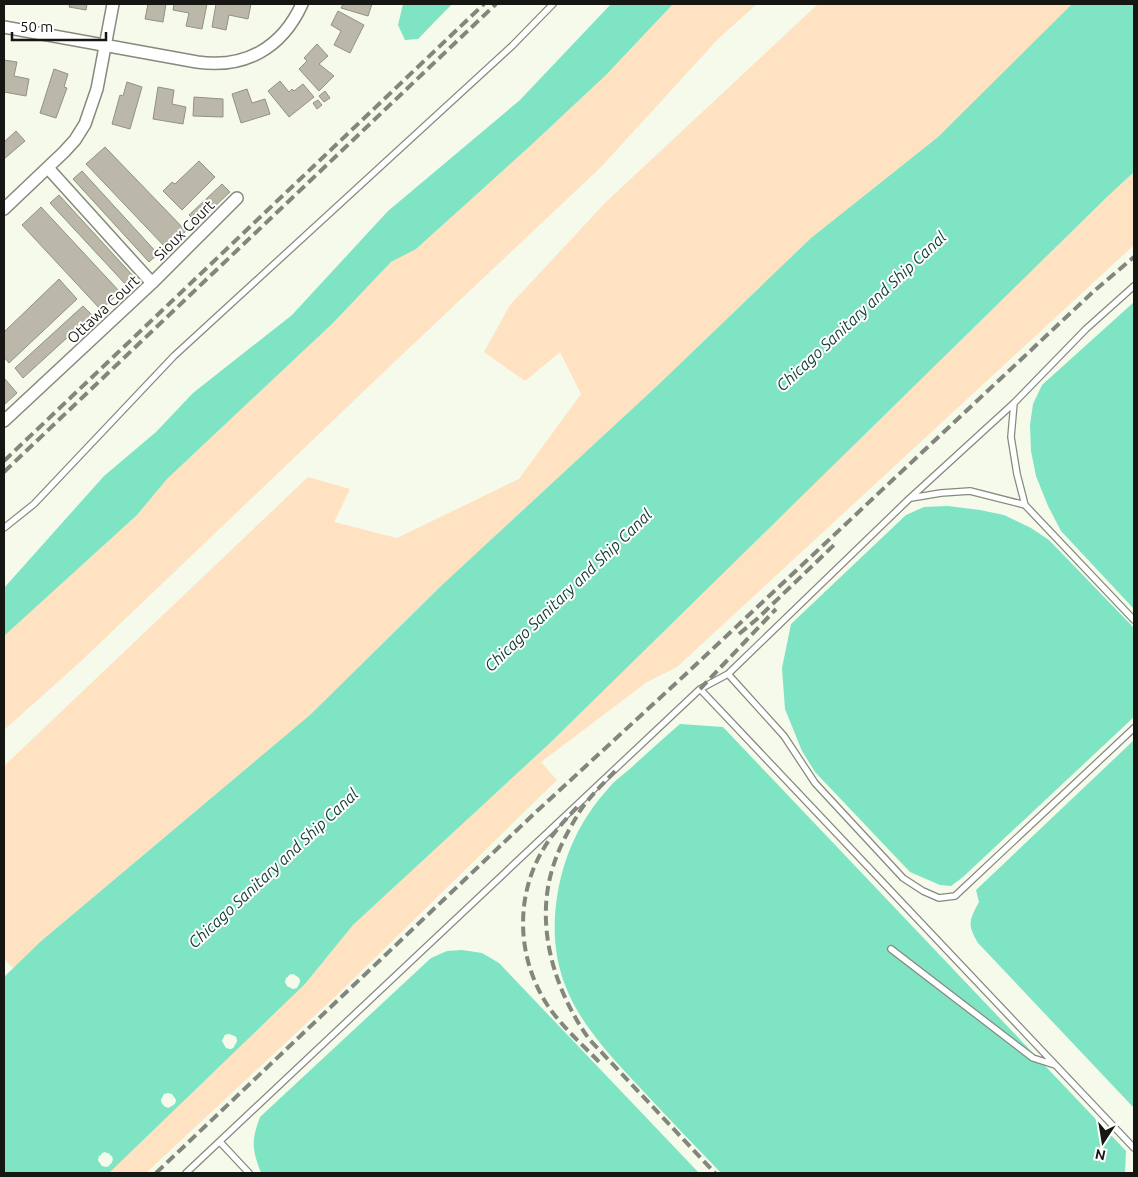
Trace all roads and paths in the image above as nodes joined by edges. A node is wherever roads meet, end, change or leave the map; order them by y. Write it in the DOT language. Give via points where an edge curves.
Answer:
graph roads {
  1 [pos="114,4"];
  2 [pos="302,4"];
  3 [pos="553,4"];
  4 [pos="4,27"];
  5 [pos="106,46"];
  6 [pos="48,168"];
  7 [pos="236,198"];
  8 [pos="4,209"];
  9 [pos="152,283"];
  10 [pos="1134,286"];
  11 [pos="1014,403"];
  12 [pos="4,421"];
  13 [pos="909,499"];
  14 [pos="1025,505"];
  15 [pos="4,528"];
  16 [pos="1134,620"];
  17 [pos="728,674"];
  18 [pos="700,689"];
  19 [pos="1134,728"];
  20 [pos="891,948"];
  21 [pos="1056,1065"];
  22 [pos="220,1142"];
  23 [pos="1134,1148"];
  24 [pos="186,1173"];
  25 [pos="249,1173"];
  1 -- 5 [label="street"];
  2 -- 5 [label="street" via="290,25 274,42 250,57 229,63 203,63"];
  3 -- 15 [label="lane" via="512,46 174,356 34,504"];
  4 -- 5 [label="street"];
  5 -- 6 [label="street" via="85,124 75,140"];
  6 -- 8 [label="street"];
  6 -- 9 [label="street, Ottawa Court"];
  7 -- 9 [label="street, Sioux Court"];
  9 -- 12 [label="street, Ottawa Court"];
  10 -- 11 [label="lane" via="1086,329"];
  11 -- 13 [label="lane"];
  11 -- 14 [label="lane" via="1011,437"];
  13 -- 14 [label="lane" via="970,491"];
  13 -- 17 [label="lane"];
  14 -- 16 [label="lane"];
  17 -- 18 [label="lane"];
  17 -- 19 [label="lane" via="784,736 816,783 903,878 939,898 956,896"];
  18 -- 21 [label="lane"];
  18 -- 22 [label="lane"];
  20 -- 21 [label="lane" via="1032,1058"];
  21 -- 23 [label="lane"];
  22 -- 24 [label="lane"];
  22 -- 25 [label="lane"];
}
